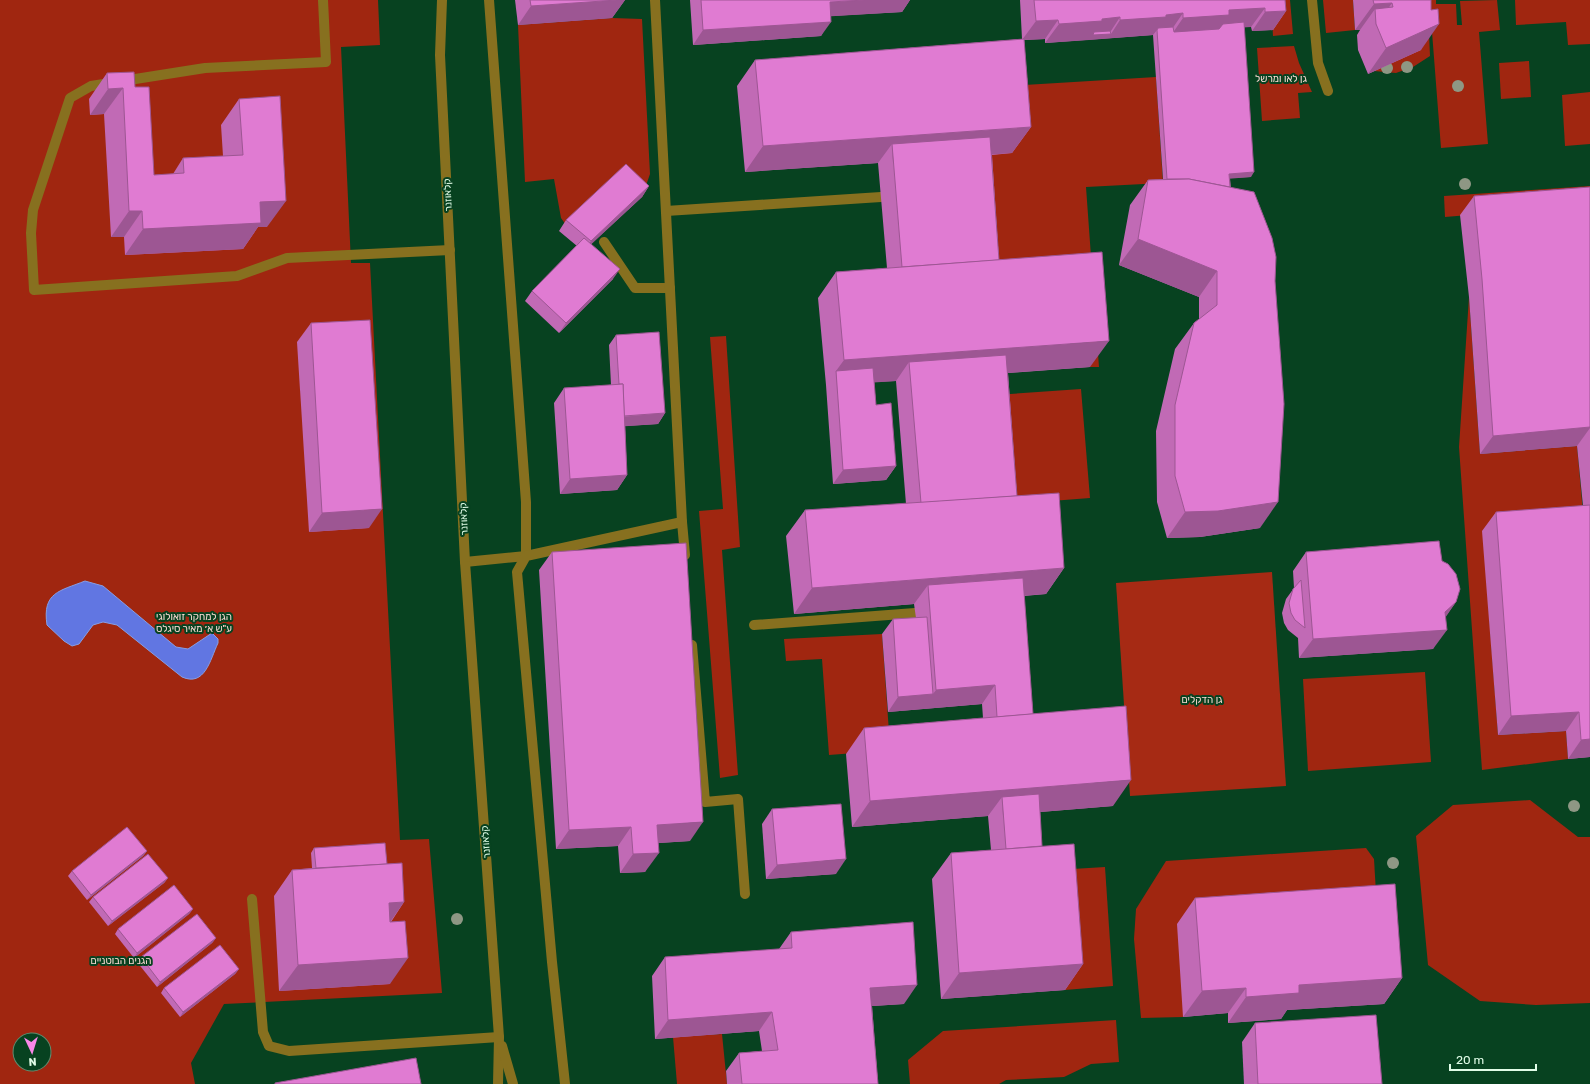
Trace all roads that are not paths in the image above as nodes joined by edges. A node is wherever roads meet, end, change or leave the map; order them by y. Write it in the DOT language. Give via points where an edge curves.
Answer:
graph roads {
  1 [pos="323,0"];
  2 [pos="442,0"];
  3 [pos="489,0"];
  4 [pos="655,0"];
  5 [pos="1312,0"];
  6 [pos="1328,91"];
  7 [pos="881,197"];
  8 [pos="666,211"];
  9 [pos="604,242"];
  10 [pos="450,250"];
  11 [pos="670,288"];
  12 [pos="682,522"];
  13 [pos="526,556"];
  14 [pos="465,562"];
  15 [pos="686,568"];
  16 [pos="915,613"];
  17 [pos="754,625"];
  18 [pos="691,631"];
  19 [pos="745,894"];
  20 [pos="252,900"];
  21 [pos="499,1037"];
  22 [pos="498,1084"];
  23 [pos="513,1084"];
  24 [pos="565,1084"];
  1 -- 10 [label="street" via="326,62 206,68 91,86 70,98 33,210 31,233 34,290 237,276 287,258"];
  2 -- 10 [label="street, קלאוזנר" via="440,55"];
  3 -- 13 [label="street" via="526,502"];
  4 -- 8 [label="street"];
  5 -- 6 [label="street" via="1318,63"];
  7 -- 8 [label="street"];
  8 -- 11 [label="street"];
  9 -- 11 [label="street" via="635,288"];
  10 -- 14 [label="street, קלאוזנר"];
  11 -- 12 [label="street"];
  12 -- 13 [label="street"];
  12 -- 15 [label="street"];
  13 -- 14 [label="street"];
  13 -- 24 [label="street" via="517,572"];
  14 -- 21 [label="street, קלאוזנר"];
  16 -- 17 [label="street"];
  18 -- 19 [label="street" via="705,802 738,799"];
  20 -- 21 [label="street" via="263,1032 269,1046 289,1051"];
  21 -- 22 [label="street, קלאוזנר"];
  21 -- 23 [label="street, קלאוזנר"];
}
